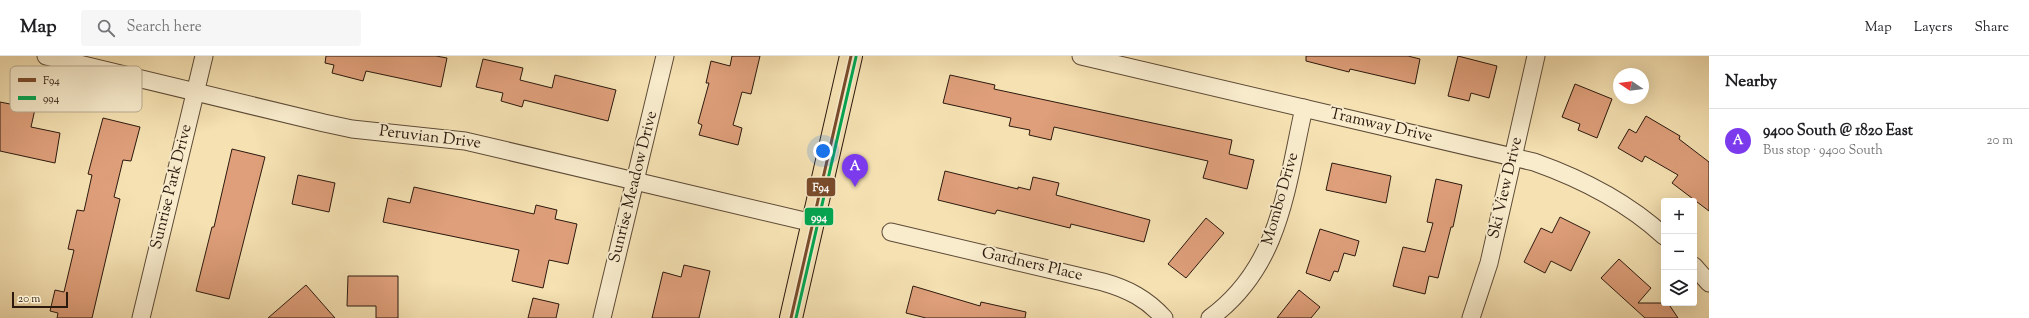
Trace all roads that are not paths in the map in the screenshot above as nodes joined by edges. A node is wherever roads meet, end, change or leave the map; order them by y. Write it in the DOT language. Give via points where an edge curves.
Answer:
graph roads {
  1 [pos="46,56"];
  2 [pos="204,56"];
  3 [pos="666,56"];
  4 [pos="851,56"];
  5 [pos="1081,56"];
  6 [pos="1536,56"];
  7 [pos="87,66"];
  8 [pos="142,79"];
  9 [pos="195,92"];
  10 [pos="1304,108"];
  11 [pos="1514,157"];
  12 [pos="636,181"];
  13 [pos="813,223"];
  14 [pos="891,232"];
  15 [pos="1662,234"];
  16 [pos="1697,269"];
  17 [pos="1709,283"];
  18 [pos="141,318"];
  19 [pos="602,318"];
  20 [pos="791,318"];
  21 [pos="1164,318"];
  22 [pos="1210,318"];
  23 [pos="1471,318"];
  1 -- 7 [label="street, Peruvian Drive"];
  2 -- 9 [label="street, Sunrise Park Drive"];
  3 -- 12 [label="street, Sunrise Meadow Drive"];
  4 -- 13 [label="main road"];
  5 -- 10 [label="street, Tramway Drive"];
  6 -- 11 [label="street, Ski View Drive"];
  8 -- 9 [label="street, Peruvian Drive"];
  9 -- 12 [label="street, Peruvian Drive" via="324,124 465,141"];
  9 -- 18 [label="street, Sunrise Park Drive"];
  10 -- 11 [label="street, Tramway Drive"];
  10 -- 22 [label="street, Mombo Drive" via="1272,240 1259,265 1242,288"];
  11 -- 15 [label="street, Tramway Drive" via="1563,173 1592,186 1620,202"];
  11 -- 23 [label="street, Ski View Drive" via="1489,263"];
  12 -- 13 [label="street, Peruvian Drive"];
  12 -- 19 [label="street, Sunrise Meadow Drive"];
  13 -- 20 [label="main road"];
  14 -- 21 [label="street, Gardners Place" via="1103,282 1125,289 1143,299"];
  16 -- 17 [label="street"];
}
